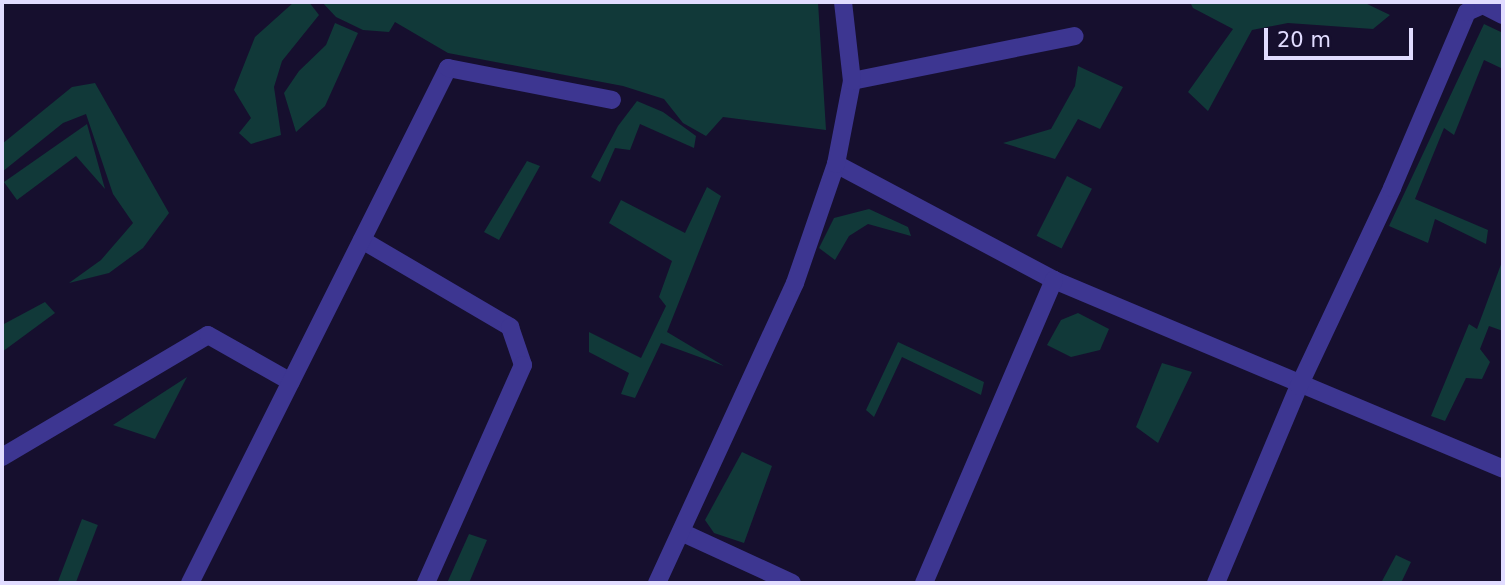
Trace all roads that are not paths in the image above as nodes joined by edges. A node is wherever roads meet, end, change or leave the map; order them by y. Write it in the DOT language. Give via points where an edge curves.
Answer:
graph roads {
  1 [pos="843,2"];
  2 [pos="1503,15"];
  3 [pos="1075,36"];
  4 [pos="852,81"];
  5 [pos="612,100"];
  6 [pos="835,164"];
  7 [pos="362,240"];
  8 [pos="1054,280"];
  9 [pos="291,382"];
  10 [pos="1299,386"];
  11 [pos="2,457"];
  12 [pos="1503,469"];
  13 [pos="681,532"];
  14 [pos="190,583"];
  15 [pos="426,583"];
  16 [pos="657,583"];
  17 [pos="792,583"];
  18 [pos="924,583"];
  19 [pos="1216,583"];
  1 -- 4 [label="street"];
  2 -- 10 [label="street" via="1483,5 1467,12 1392,188"];
  3 -- 4 [label="street"];
  4 -- 6 [label="street"];
  5 -- 7 [label="street" via="448,68"];
  6 -- 8 [label="street"];
  6 -- 13 [label="street" via="795,283"];
  7 -- 9 [label="street"];
  7 -- 15 [label="street" via="510,327 523,365"];
  8 -- 10 [label="street"];
  8 -- 18 [label="street"];
  9 -- 11 [label="street" via="208,335"];
  9 -- 14 [label="street"];
  10 -- 12 [label="street"];
  10 -- 19 [label="street"];
  13 -- 16 [label="street"];
  13 -- 17 [label="street"];
}
